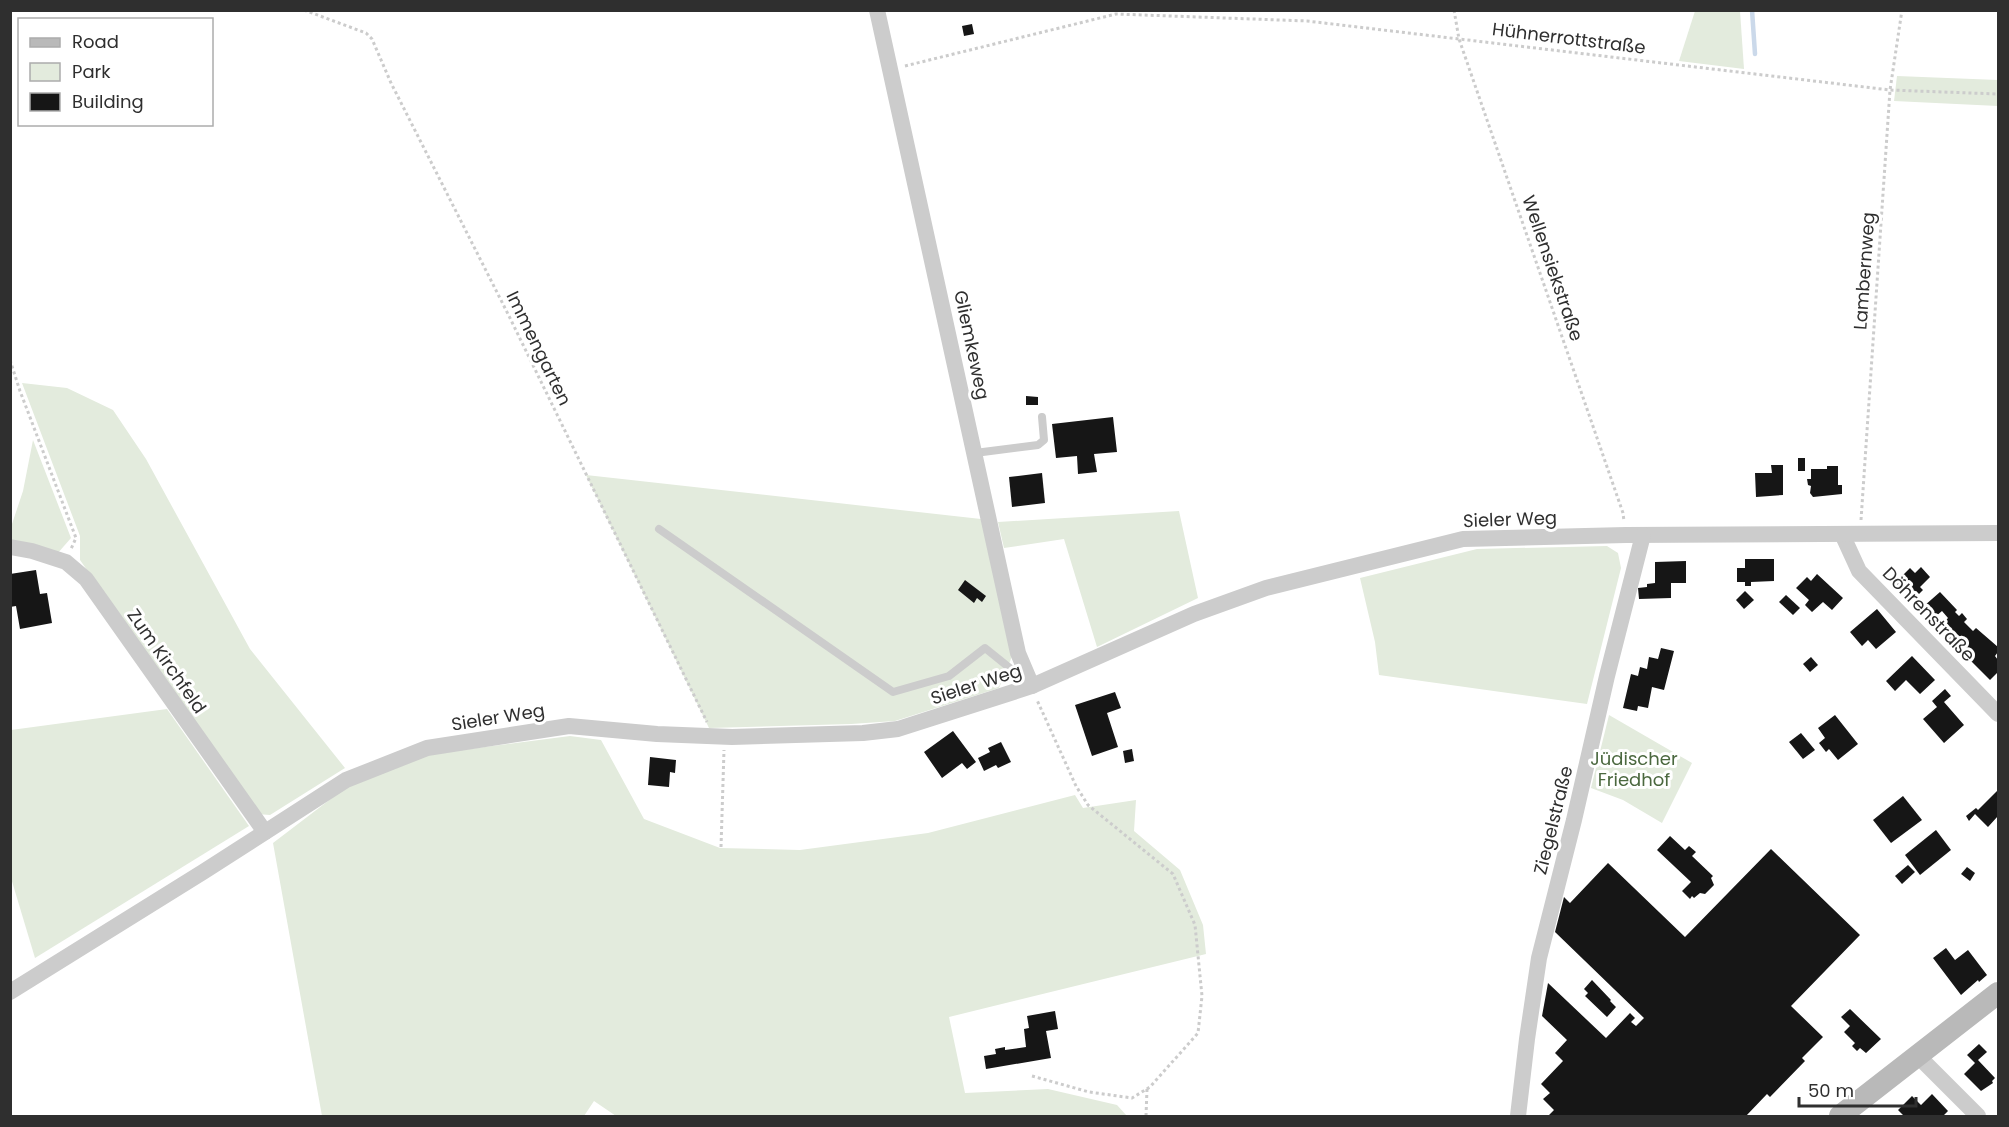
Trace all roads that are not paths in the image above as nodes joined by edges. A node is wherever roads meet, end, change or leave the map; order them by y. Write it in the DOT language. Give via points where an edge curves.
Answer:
graph roads {
  1 [pos="877,10"];
  2 [pos="1042,417"];
  3 [pos="975,453"];
  4 [pos="659,529"];
  5 [pos="1998,533"];
  6 [pos="1842,534"];
  7 [pos="1644,535"];
  8 [pos="10,548"];
  9 [pos="1032,686"];
  10 [pos="1998,714"];
  11 [pos="265,832"];
  12 [pos="10,992"];
  13 [pos="1998,993"];
  14 [pos="1918,1056"];
  15 [pos="1518,1116"];
  16 [pos="1840,1116"];
  17 [pos="1978,1116"];
  1 -- 3 [label="street, Gliemkeweg"];
  2 -- 3 [label="lane" via="1044,440 1038,445"];
  3 -- 9 [label="street, Gliemkeweg" via="1018,653"];
  4 -- 9 [label="lane" via="893,692 949,676 985,648"];
  5 -- 6 [label="street, Sieler Weg"];
  6 -- 7 [label="street, Sieler Weg"];
  6 -- 10 [label="street, Döhrenstraße" via="1859,571"];
  7 -- 9 [label="street, Sieler Weg" via="1463,539 1266,588 1194,614"];
  7 -- 15 [label="street, Ziegelstraße" via="1539,958"];
  8 -- 11 [label="street, Zum Kirchfeld" via="66,562 86,579"];
  9 -- 11 [label="street, Sieler Weg" via="898,729 863,733 719,736 569,726 427,748 346,780"];
  11 -- 12 [label="street, Sieler Weg"];
  13 -- 14 [label="main road"];
  14 -- 16 [label="main road"];
  14 -- 17 [label="street"];
}
